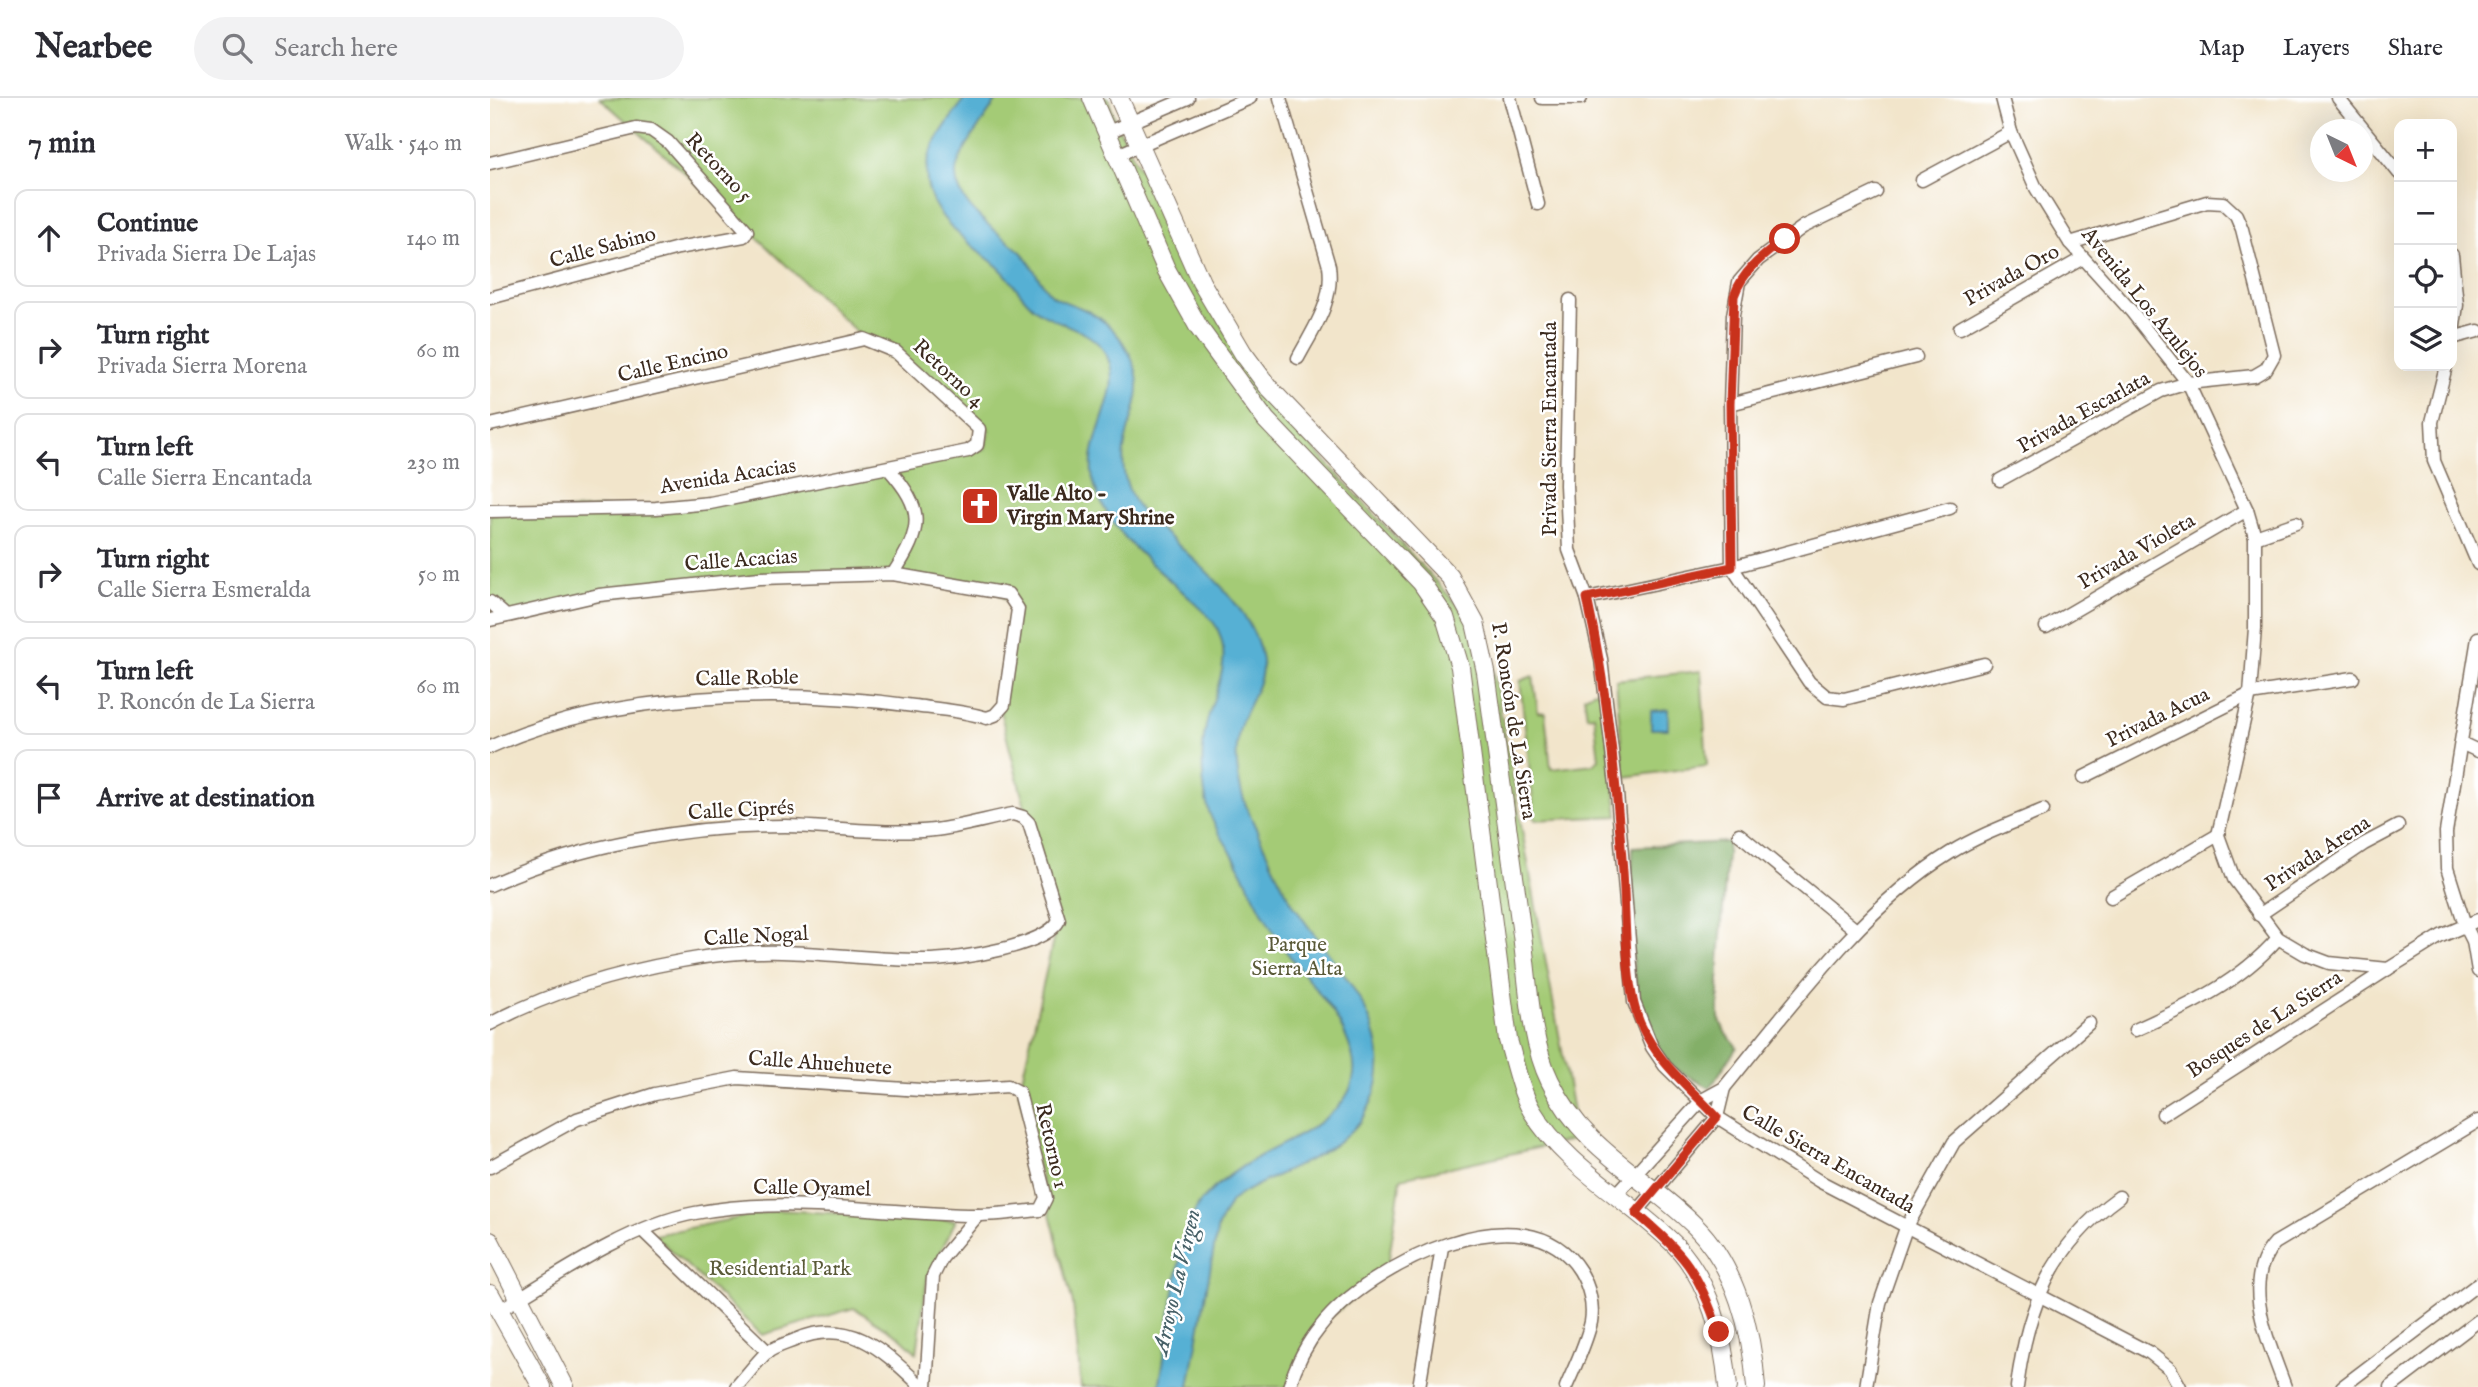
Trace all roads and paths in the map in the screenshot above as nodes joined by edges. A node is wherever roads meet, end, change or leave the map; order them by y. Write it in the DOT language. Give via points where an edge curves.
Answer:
graph roads {
  1 [pos="1092,98"];
  2 [pos="1119,98"];
  3 [pos="1188,98"];
  4 [pos="1250,98"];
  5 [pos="1280,98"];
  6 [pos="1510,98"];
  7 [pos="1542,98"];
  8 [pos="1581,98"];
  9 [pos="2002,98"];
  10 [pos="2338,98"];
  11 [pos="1130,123"];
  12 [pos="2011,132"];
  13 [pos="1106,133"];
  14 [pos="1140,146"];
  15 [pos="1115,156"];
  16 [pos="490,163"];
  17 [pos="2394,167"];
  18 [pos="1922,180"];
  19 [pos="1876,192"];
  20 [pos="1538,204"];
  21 [pos="727,241"];
  22 [pos="2070,243"];
  23 [pos="2083,258"];
  24 [pos="490,298"];
  25 [pos="1570,300"];
  26 [pos="1959,328"];
  27 [pos="2478,331"];
  28 [pos="2457,337"];
  29 [pos="864,339"];
  30 [pos="1916,357"];
  31 [pos="1298,358"];
  32 [pos="2444,371"];
  33 [pos="2188,383"];
  34 [pos="1730,404"];
  35 [pos="490,425"];
  36 [pos="968,451"];
  37 [pos="888,468"];
  38 [pos="2000,480"];
  39 [pos="1384,506"];
  40 [pos="1950,508"];
  41 [pos="2248,510"];
  42 [pos="490,511"];
  43 [pos="2296,523"];
  44 [pos="1365,525"];
  45 [pos="2255,537"];
  46 [pos="2478,565"];
  47 [pos="1732,567"];
  48 [pos="893,574"];
  49 [pos="1587,598"];
  50 [pos="490,602"];
  51 [pos="506,616"];
  52 [pos="490,620"];
  53 [pos="2046,627"];
  54 [pos="2478,638"];
  55 [pos="1984,664"];
  56 [pos="2354,678"];
  57 [pos="2250,694"];
  58 [pos="1004,705"];
  59 [pos="2461,743"];
  60 [pos="490,747"];
  61 [pos="2478,751"];
  62 [pos="2084,776"];
  63 [pos="2043,810"];
  64 [pos="2398,825"];
  65 [pos="1739,834"];
  66 [pos="2218,835"];
  67 [pos="490,885"];
  68 [pos="2111,897"];
  69 [pos="2259,915"];
  70 [pos="2474,923"];
  71 [pos="1856,930"];
  72 [pos="2278,938"];
  73 [pos="1033,941"];
  74 [pos="2388,969"];
  75 [pos="2478,971"];
  76 [pos="2089,1023"];
  77 [pos="490,1024"];
  78 [pos="2135,1030"];
  79 [pos="998,1086"];
  80 [pos="1724,1088"];
  81 [pos="1702,1100"];
  82 [pos="2163,1114"];
  83 [pos="1717,1117"];
  84 [pos="2478,1121"];
  85 [pos="490,1167"];
  86 [pos="1632,1177"];
  87 [pos="1654,1191"];
  88 [pos="1614,1197"];
  89 [pos="2119,1197"];
  90 [pos="1636,1213"];
  91 [pos="978,1215"];
  92 [pos="1906,1228"];
  93 [pos="643,1231"];
  94 [pos="490,1241"];
  95 [pos="1441,1247"];
  96 [pos="2478,1284"];
  97 [pos="490,1294"];
  98 [pos="2038,1294"];
  99 [pos="521,1297"];
  100 [pos="500,1310"];
  101 [pos="2478,1321"];
  102 [pos="768,1352"];
  103 [pos="542,1387"];
  104 [pos="565,1387"];
  105 [pos="736,1387"];
  106 [pos="924,1387"];
  107 [pos="1289,1387"];
  108 [pos="1419,1387"];
  109 [pos="1566,1387"];
  110 [pos="1728,1387"];
  111 [pos="1756,1387"];
  112 [pos="1866,1387"];
  113 [pos="2017,1387"];
  114 [pos="2180,1387"];
  115 [pos="2285,1387"];
  116 [pos="2342,1387"];
  117 [pos="2390,1387"];
  1 -- 13 [label="street, P. Roncón de La Sierra"];
  2 -- 11 [label="street, P. Roncón de La Sierra"];
  3 -- 11 [label="street"];
  4 -- 14 [label="street"];
  5 -- 31 [label="street" via="1331,284 1328,300"];
  6 -- 20 [label="street"];
  7 -- 8 [label="street"];
  9 -- 12 [label="street, Avenida Los Azulejos"];
  10 -- 17 [label="street"];
  11 -- 13 [label="street"];
  11 -- 14 [label="street, P. Roncón de La Sierra"];
  12 -- 18 [label="street"];
  12 -- 22 [label="street, Avenida Los Azulejos" via="2036,188"];
  13 -- 15 [label="street, P. Roncón de La Sierra"];
  14 -- 15 [label="street"];
  14 -- 39 [label="street, P. Roncón de La Sierra" via="1201,282 1243,353 1269,388"];
  15 -- 44 [label="street, P. Roncón de La Sierra" via="1175,287 1222,362 1266,420"];
  16 -- 21 [label="street, Retorno 5" via="636,128 651,130 668,142 746,227 744,236"];
  19 -- 34 [label="street" via="1803,227 1758,260 1739,282 1733,315"];
  21 -- 24 [label="street, Calle Sabino" via="678,248"];
  22 -- 23 [label="street, Avenida Los Azulejos"];
  22 -- 33 [label="street, Privada Escarlata" via="2207,202 2223,203 2236,215 2274,355 2266,369 2254,376"];
  23 -- 26 [label="street, Privada Oro"];
  23 -- 33 [label="street, Avenida Los Azulejos"];
  25 -- 49 [label="street, Privada Sierra Encantada" via="1567,520 1569,550"];
  27 -- 28 [label="street"];
  29 -- 35 [label="street, Calle Encino"];
  29 -- 36 [label="street, Retorno 4" via="896,352 979,429 980,440"];
  30 -- 34 [label="street"];
  32 -- 46 [label="street" via="2432,422 2434,461"];
  33 -- 38 [label="street, Privada Escarlata" via="2111,416"];
  33 -- 41 [label="street, Avenida Los Azulejos"];
  34 -- 47 [label="street"];
  36 -- 37 [label="street, Avenida Acacias"];
  37 -- 42 [label="street, Avenida Acacias" via="709,503"];
  37 -- 48 [label="street" via="916,508 917,531"];
  39 -- 44 [label="street"];
  39 -- 86 [label="street, P. Roncón de La Sierra" via="1450,577 1475,622 1543,1059 1555,1091 1583,1132"];
  40 -- 47 [label="street"];
  41 -- 45 [label="street, Avenida Los Azulejos"];
  41 -- 53 [label="street, Privada Violeta"];
  43 -- 45 [label="street"];
  44 -- 88 [label="street, P. Roncón de La Sierra" via="1421,582 1452,636 1462,677 1508,1040 1520,1083 1532,1111"];
  45 -- 57 [label="street, Avenida Los Azulejos"];
  47 -- 49 [label="street"];
  47 -- 55 [label="street" via="1809,681 1827,697 1844,698"];
  48 -- 51 [label="street, Calle Acacias" via="682,584 599,595"];
  48 -- 58 [label="street, Calle Acacias" via="1013,596 1018,609"];
  49 -- 81 [label="street, Calle Sierra Encantada" via="1610,727 1634,1002 1665,1066"];
  50 -- 51 [label="street"];
  51 -- 52 [label="street, Calle Acacias"];
  54 -- 59 [label="street"];
  56 -- 57 [label="street, Privada Acua"];
  57 -- 62 [label="street, Privada Acua"];
  57 -- 66 [label="street, Avenida Los Azulejos"];
  58 -- 60 [label="street, Calle Roble" via="987,718 850,697 700,697 579,718"];
  59 -- 61 [label="street"];
  59 -- 70 [label="street" via="2446,832 2447,868"];
  63 -- 71 [label="street" via="1948,854"];
  64 -- 69 [label="street, Privada Arena"];
  65 -- 71 [label="street"];
  66 -- 68 [label="street"];
  66 -- 69 [label="street" via="2234,879"];
  67 -- 73 [label="street, Calle Ciprés" via="586,851 697,830 934,830 1017,814 1027,820 1059,912 1052,932"];
  69 -- 72 [label="street"];
  70 -- 74 [label="street"];
  70 -- 75 [label="street"];
  71 -- 80 [label="street"];
  72 -- 74 [label="street" via="2329,963"];
  72 -- 78 [label="street" via="2255,964 2231,981"];
  73 -- 77 [label="street, Calle Nogal" via="931,960 778,952 683,961 586,983"];
  74 -- 82 [label="street, Bosques de La Sierra"];
  76 -- 92 [label="street" via="1954,1142"];
  79 -- 85 [label="street, Calle Ahuehuete" via="936,1091 737,1078 655,1094 577,1119"];
  79 -- 91 [label="street, Retorno 1" via="1019,1092 1046,1198 1040,1210"];
  80 -- 81 [label="street"];
  80 -- 83 [label="street"];
  81 -- 83 [label="street, Calle Sierra Encantada"];
  81 -- 86 [label="street"];
  83 -- 87 [label="street"];
  83 -- 92 [label="street, Calle Sierra Encantada" via="1819,1181"];
  84 -- 115 [label="street" via="2275,1243 2263,1256 2257,1281 2259,1299"];
  86 -- 87 [label="street, P. Roncón de La Sierra"];
  86 -- 88 [label="street"];
  87 -- 90 [label="street"];
  87 -- 111 [label="street, P. Roncón de La Sierra" via="1696,1227 1728,1277 1753,1347"];
  88 -- 90 [label="street, P. Roncón de La Sierra"];
  89 -- 98 [label="street" via="2075,1234"];
  90 -- 110 [label="street, P. Roncón de La Sierra" via="1676,1246 1706,1293 1726,1357"];
  91 -- 93 [label="street, Calle Oyamel" via="766,1203 692,1213"];
  91 -- 106 [label="street" via="933,1276"];
  92 -- 98 [label="street, Calle Sierra Encantada"];
  92 -- 112 [label="street" via="1880,1303"];
  93 -- 99 [label="street, Calle Oyamel"];
  93 -- 102 [label="street"];
  94 -- 99 [label="street"];
  95 -- 107 [label="street" via="1387,1271 1343,1304 1300,1356"];
  95 -- 108 [label="street"];
  95 -- 109 [label="street" via="1490,1232 1527,1234 1573,1258 1591,1296 1591,1321"];
  96 -- 116 [label="street"];
  97 -- 100 [label="street"];
  98 -- 113 [label="street" via="2021,1350"];
  98 -- 114 [label="street, Calle Sierra Encantada" via="2150,1353 2170,1369"];
  99 -- 100 [label="street, Calle Oyamel"];
  99 -- 104 [label="street"];
  100 -- 103 [label="street"];
  101 -- 117 [label="street"];
  102 -- 105 [label="street"];
  102 -- 106 [label="street" via="824,1331 848,1332 895,1361"];
}
